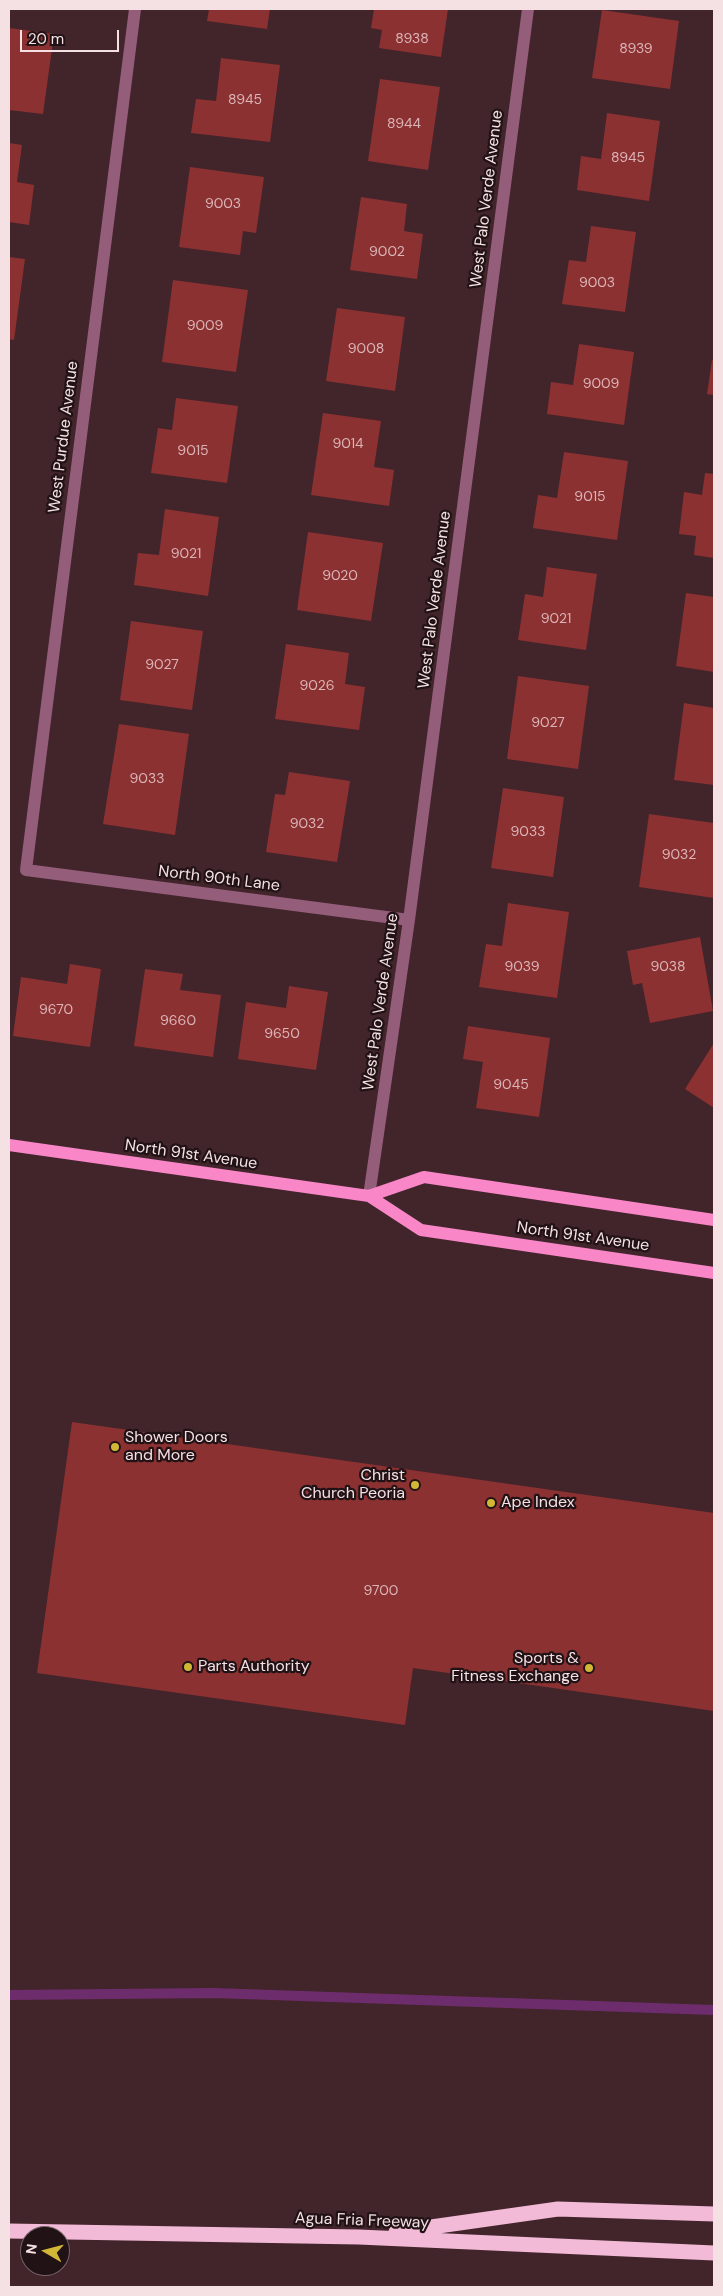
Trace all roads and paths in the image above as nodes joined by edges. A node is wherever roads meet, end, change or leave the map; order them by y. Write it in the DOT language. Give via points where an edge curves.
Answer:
graph roads {
  1 [pos="135,9"];
  2 [pos="528,9"];
  3 [pos="26,870"];
  4 [pos="409,920"];
  5 [pos="9,1145"];
  6 [pos="369,1196"];
  7 [pos="714,1220"];
  8 [pos="714,1273"];
  9 [pos="714,2214"];
  10 [pos="9,2231"];
  11 [pos="359,2237"];
  12 [pos="714,2253"];
  1 -- 3 [label="street, West Purdue Avenue"];
  2 -- 4 [label="street, West Palo Verde Avenue"];
  3 -- 4 [label="street, North 90th Lane"];
  4 -- 6 [label="street, West Palo Verde Avenue"];
  5 -- 6 [label="main road, North 91st Avenue"];
  6 -- 7 [label="main road, North 91st Avenue" via="424,1177"];
  6 -- 8 [label="main road, North 91st Avenue" via="421,1230"];
  9 -- 11 [label="highway" via="558,2209"];
  10 -- 11 [label="highway, Agua Fria Freeway"];
  11 -- 12 [label="highway, Agua Fria Freeway"];
}
